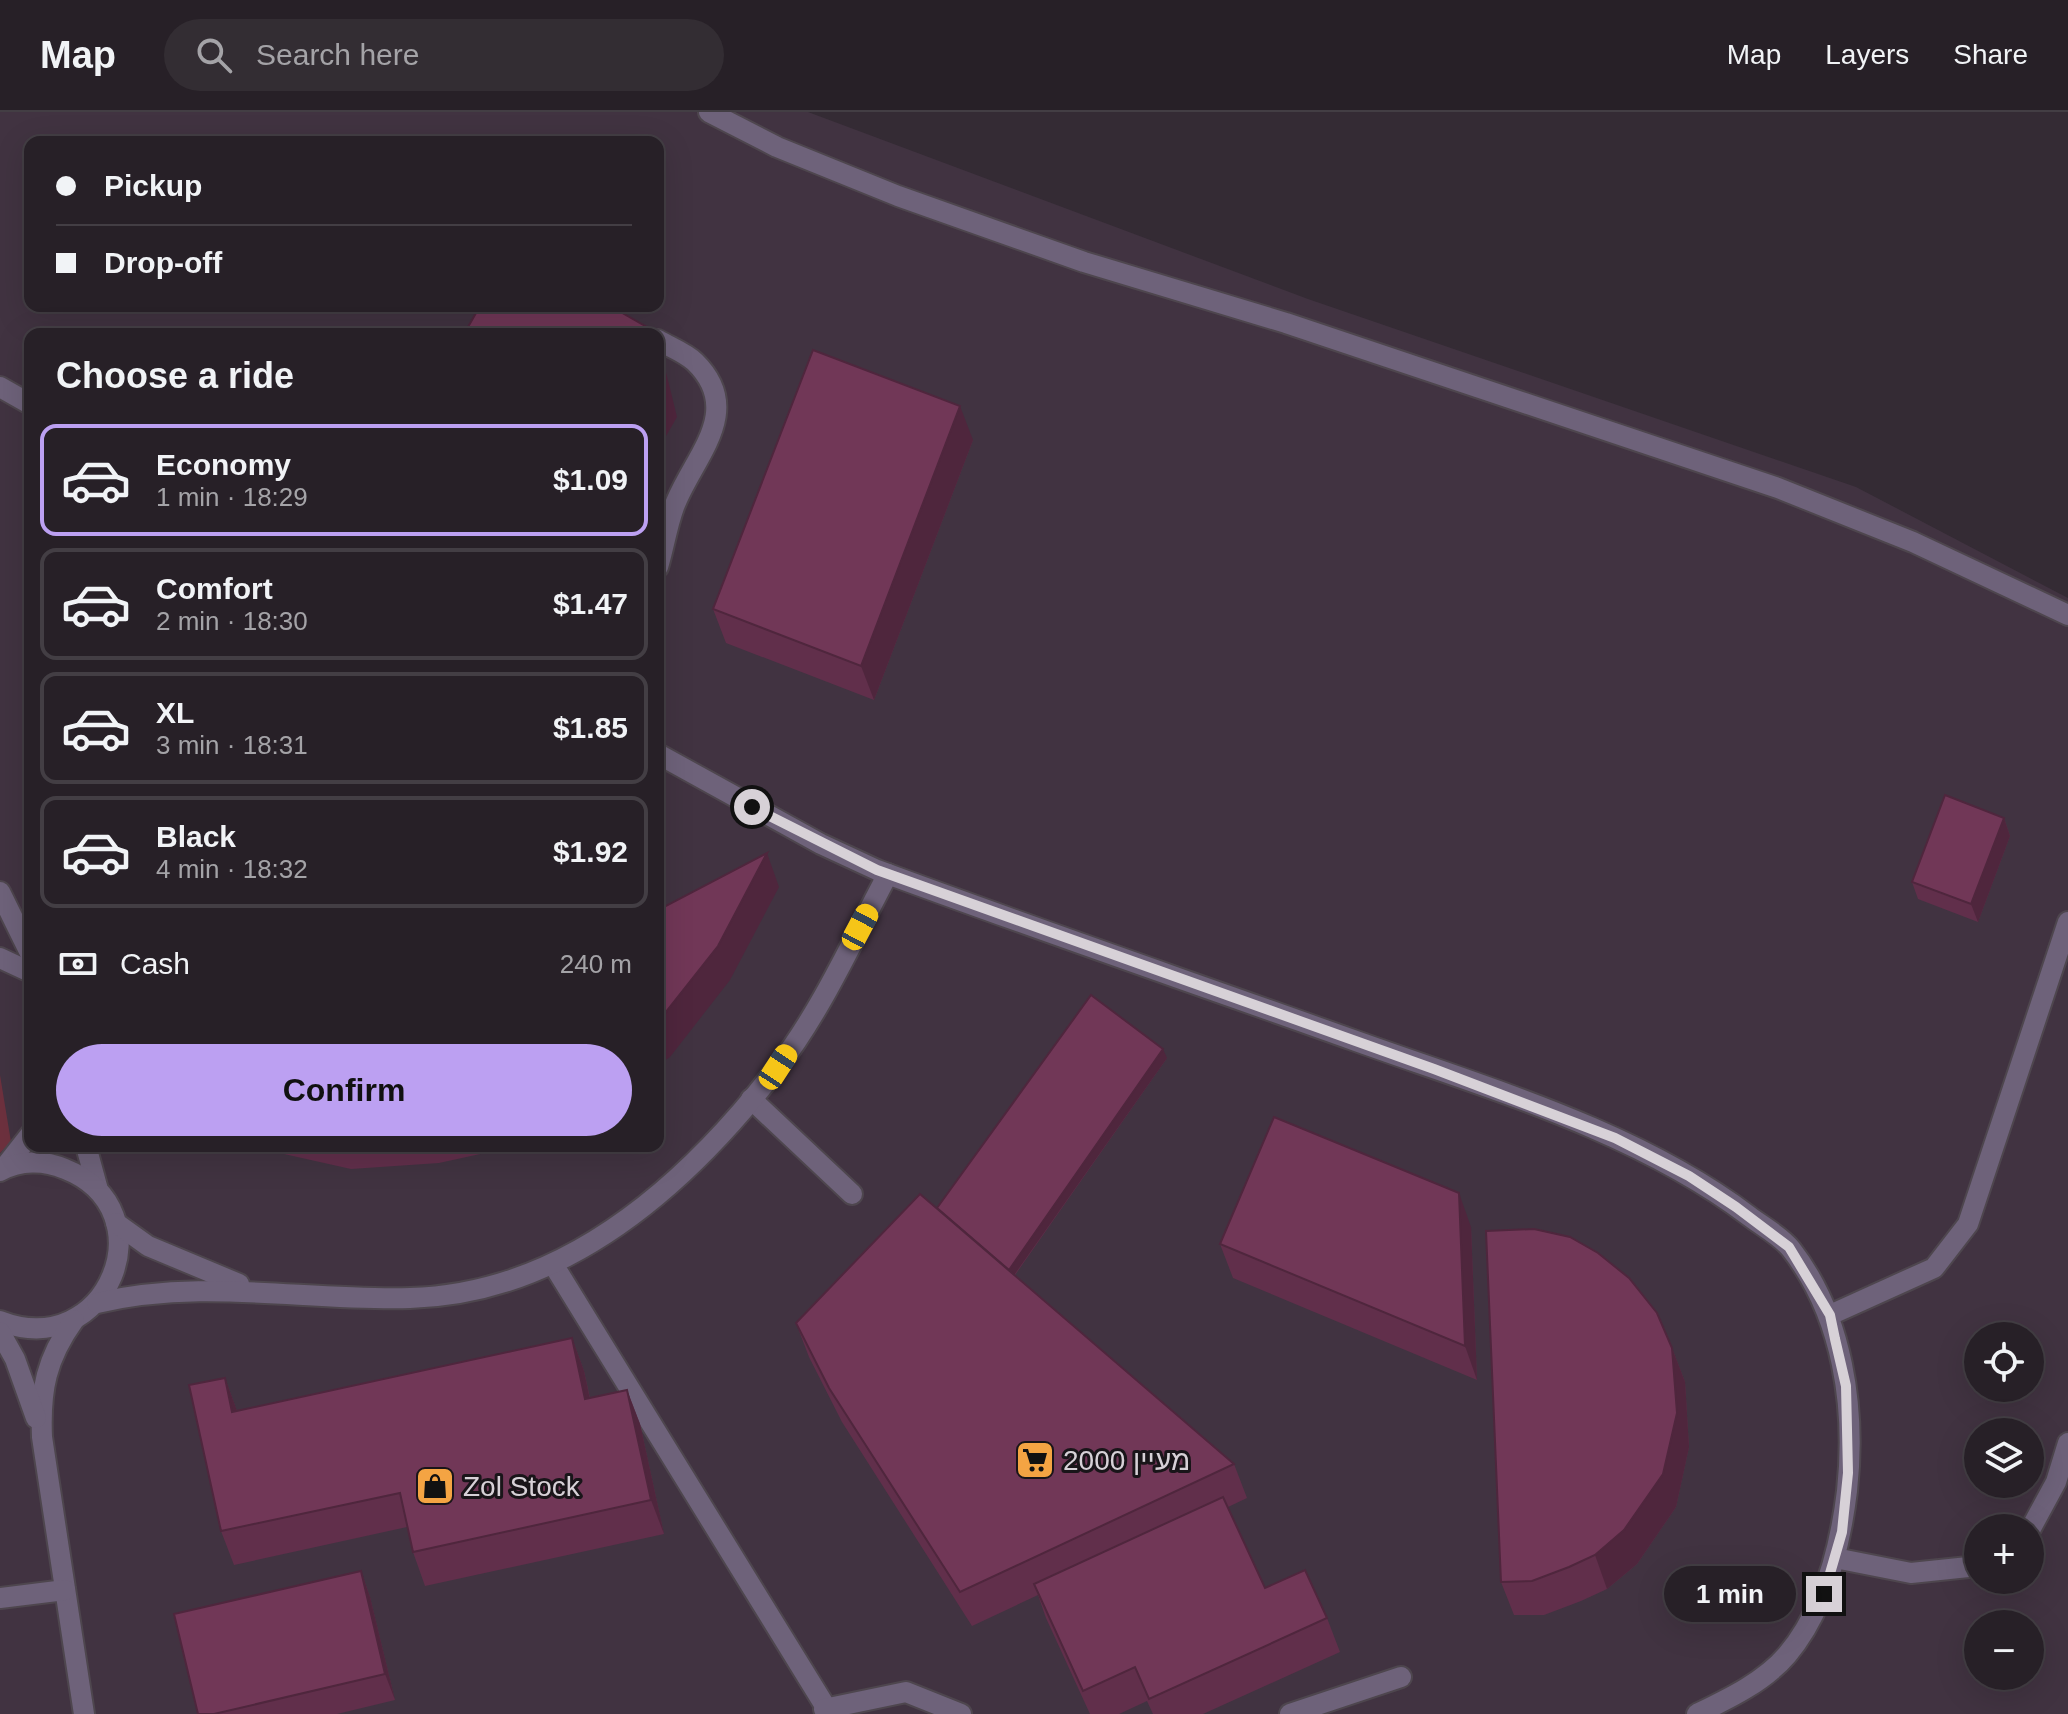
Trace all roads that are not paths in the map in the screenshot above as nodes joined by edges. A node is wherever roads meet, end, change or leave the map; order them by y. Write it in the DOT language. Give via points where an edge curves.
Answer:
graph roads {
  1 [pos="709,112"];
  2 [pos="664,344"];
  3 [pos="0,387"];
  4 [pos="24,401"];
  5 [pos="664,545"];
  6 [pos="2068,615"];
  7 [pos="664,757"];
  8 [pos="888,874"];
  9 [pos="0,892"];
  10 [pos="2068,922"];
  11 [pos="24,941"];
  12 [pos="0,958"];
  13 [pos="24,969"];
  14 [pos="751,1099"];
  15 [pos="24,1142"];
  16 [pos="88,1152"];
  17 [pos="2,1169"];
  18 [pos="98,1190"];
  19 [pos="852,1194"];
  20 [pos="116,1223"];
  21 [pos="553,1264"];
  22 [pos="263,1290"];
  23 [pos="97,1303"];
  24 [pos="1830,1315"];
  25 [pos="74,1320"];
  26 [pos="0,1321"];
  27 [pos="0,1332"];
  28 [pos="42,1437"];
  29 [pos="2068,1443"];
  30 [pos="2039,1514"];
  31 [pos="1835,1558"];
  32 [pos="1964,1567"];
  33 [pos="65,1590"];
  34 [pos="0,1598"];
  35 [pos="1401,1677"];
  36 [pos="827,1711"];
  37 [pos="84,1714"];
  38 [pos="961,1714"];
  39 [pos="1290,1714"];
  40 [pos="1697,1714"];
  1 -- 6 [label="street" via="777,147 898,196 1055,252 1286,323 1778,488 1913,542"];
  2 -- 5 [label="street" via="694,361 709,381 716,404 716,426 674,508"];
  3 -- 4 [label="street"];
  7 -- 8 [label="street" via="821,844"];
  8 -- 14 [label="street" via="818,1006"];
  8 -- 24 [label="street" via="1615,1138 1689,1176 1789,1247"];
  9 -- 11 [label="street"];
  10 -- 24 [label="street" via="1968,1224 1934,1268"];
  12 -- 13 [label="street"];
  14 -- 19 [label="street"];
  14 -- 21 [label="street" via="650,1202"];
  15 -- 17 [label="street"];
  16 -- 18 [label="street"];
  17 -- 18 [label="street" via="29,1162 55,1165 79,1174"];
  18 -- 20 [label="street"];
  20 -- 22 [label="street" via="186,1265"];
  20 -- 23 [label="street" via="119,1252 113,1280"];
  21 -- 22 [label="street" via="505,1284 412,1298"];
  21 -- 36 [label="street"];
  22 -- 23 [label="street" via="153,1293"];
  23 -- 25 [label="street"];
  24 -- 31 [label="street" via="1846,1386 1848,1473"];
  25 -- 26 [label="street" via="47,1329 19,1329"];
  25 -- 28 [label="street" via="55,1346 45,1381"];
  27 -- 28 [label="street"];
  28 -- 33 [label="street"];
  29 -- 30 [label="street"];
  31 -- 32 [label="street" via="1911,1573"];
  31 -- 40 [label="street" via="1824,1594 1786,1656 1739,1693"];
  33 -- 34 [label="street"];
  33 -- 37 [label="street"];
  35 -- 39 [label="street"];
  36 -- 38 [label="street" via="906,1692"];
}
